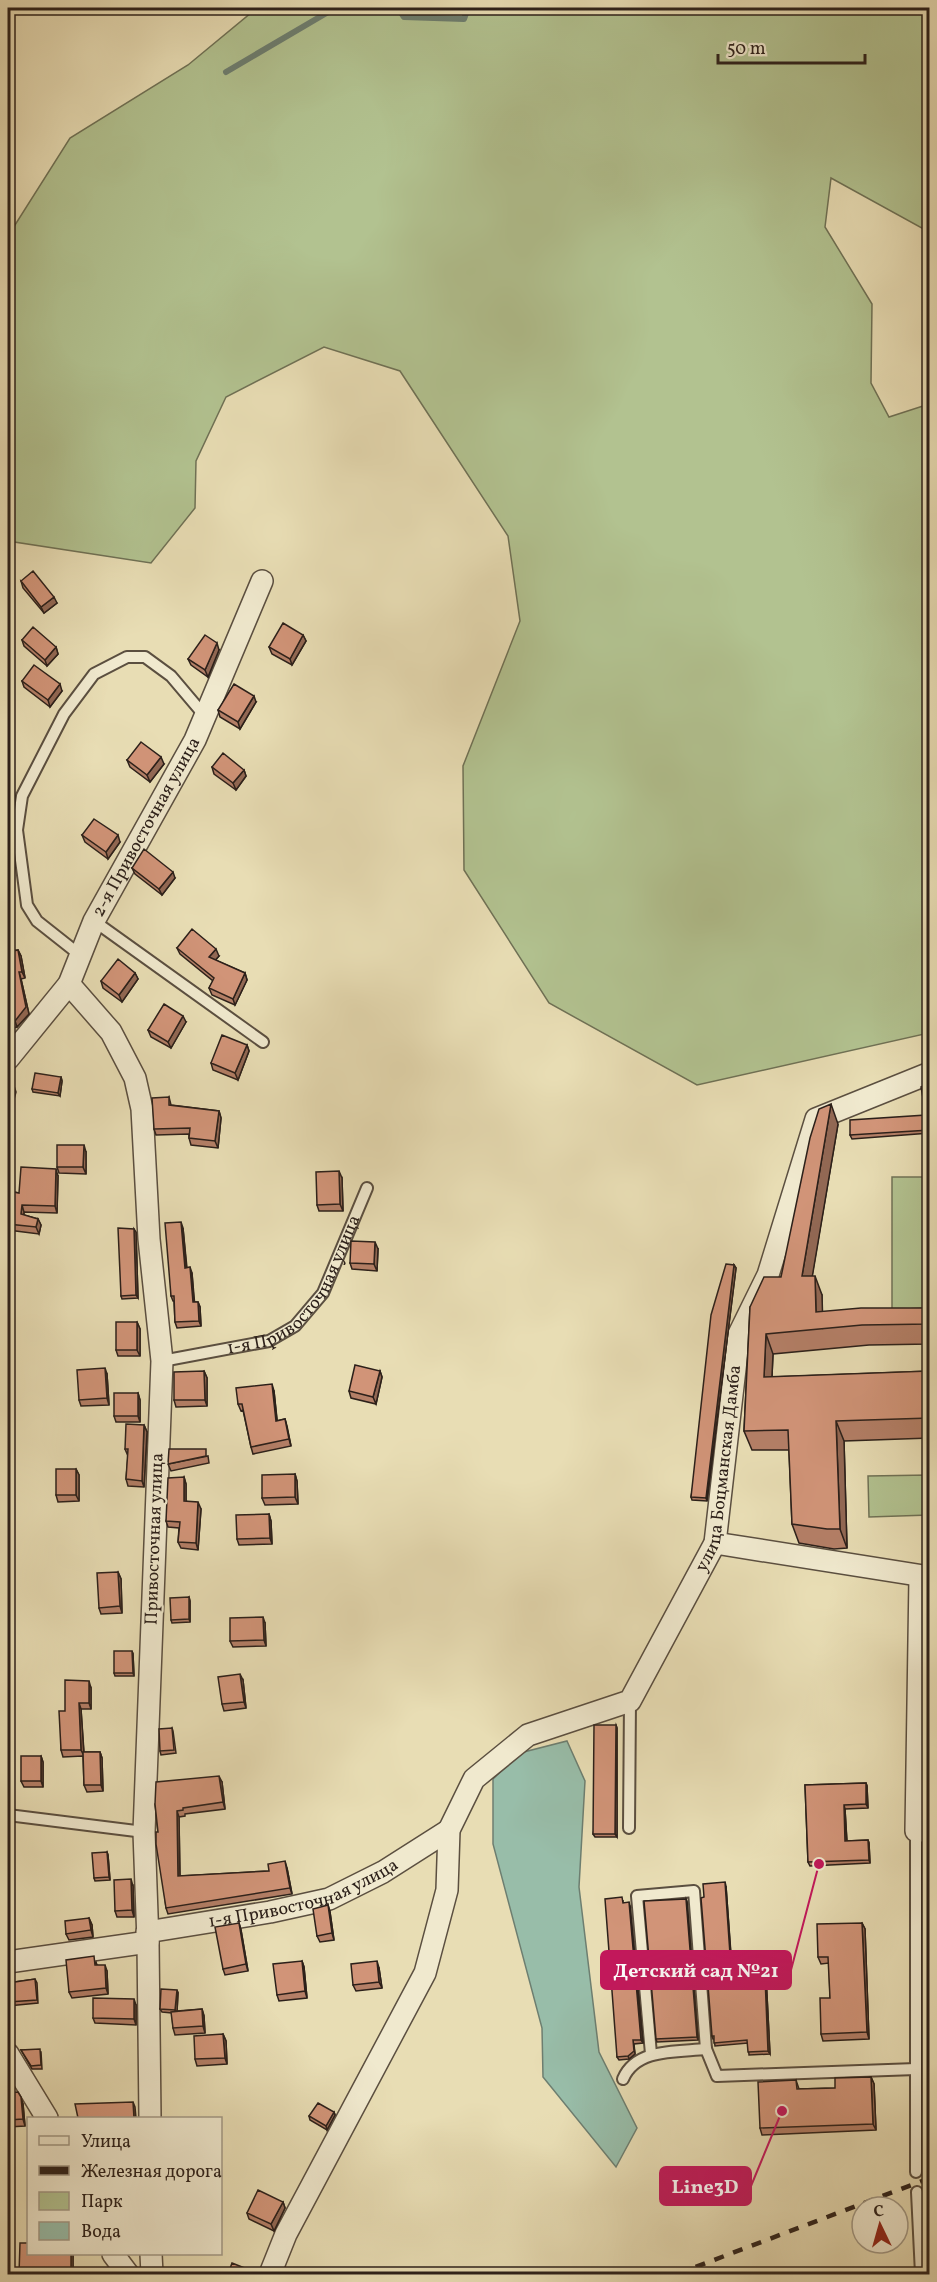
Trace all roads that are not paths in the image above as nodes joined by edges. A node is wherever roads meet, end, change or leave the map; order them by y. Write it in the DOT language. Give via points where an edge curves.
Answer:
graph roads {
  1 [pos="262,581"];
  2 [pos="204,715"];
  3 [pos="94,921"];
  4 [pos="80,955"];
  5 [pos="69,984"];
  6 [pos="263,1042"];
  7 [pos="8,1059"];
  8 [pos="930,1073"];
  9 [pos="367,1188"];
  10 [pos="162,1361"];
  11 [pos="715,1543"];
  12 [pos="925,1577"];
  13 [pos="630,1701"];
  14 [pos="8,1815"];
  15 [pos="629,1828"];
  16 [pos="449,1830"];
  17 [pos="923,1831"];
  18 [pos="144,1832"];
  19 [pos="147,1937"];
  20 [pos="8,1962"];
  21 [pos="706,2049"];
  22 [pos="8,2054"];
  23 [pos="651,2054"];
  24 [pos="916,2069"];
  25 [pos="622,2079"];
  26 [pos="46,2117"];
  27 [pos="150,2117"];
  28 [pos="916,2172"];
  29 [pos="917,2193"];
  30 [pos="115,2255"];
  31 [pos="151,2255"];
  32 [pos="129,2274"];
  33 [pos="152,2274"];
  34 [pos="270,2274"];
  35 [pos="921,2274"];
  1 -- 2 [label="street, 2-я Привосточная улица"];
  2 -- 3 [label="street, 2-я Привосточная улица" via="195,740"];
  2 -- 4 [label="lane" via="171,676 145,657 127,657 94,674 64,714 22,796 16,830 27,904 37,921"];
  3 -- 4 [label="street, 2-я Привосточная улица"];
  3 -- 6 [label="lane"];
  4 -- 5 [label="street, 2-я Привосточная улица"];
  5 -- 7 [label="street, 2-я Привосточная улица"];
  5 -- 10 [label="street, Привосточная улица" via="111,1032 135,1078 142,1109 149,1239"];
  8 -- 11 [label="street, улица Боцманская Дамба" via="816,1119 768,1275 739,1334"];
  9 -- 10 [label="lane, 1-я Привосточная улица" via="323,1293 295,1326 269,1341"];
  10 -- 18 [label="street, Привосточная улица"];
  11 -- 12 [label="street"];
  11 -- 13 [label="street, улица Боцманская Дамба"];
  12 -- 17 [label="street"];
  13 -- 15 [label="lane"];
  13 -- 16 [label="street" via="528,1735 474,1779"];
  14 -- 18 [label="lane"];
  16 -- 19 [label="street, 1-я Привосточная улица" via="383,1872 329,1899"];
  16 -- 34 [label="street" via="447,1890 425,1973 286,2234"];
  17 -- 24 [label="lane"];
  18 -- 19 [label="street, Привосточная улица"];
  19 -- 20 [label="street"];
  19 -- 27 [label="street, Привосточная улица"];
  21 -- 23 [label="lane"];
  21 -- 23 [label="lane" via="694,1891 637,1896"];
  21 -- 24 [label="lane" via="717,2076"];
  22 -- 26 [label="street"];
  23 -- 25 [label="lane" via="628,2068"];
  24 -- 28 [label="lane"];
  29 -- 35 [label="lane"];
  30 -- 32 [label="street"];
  31 -- 33 [label="street"];
}
